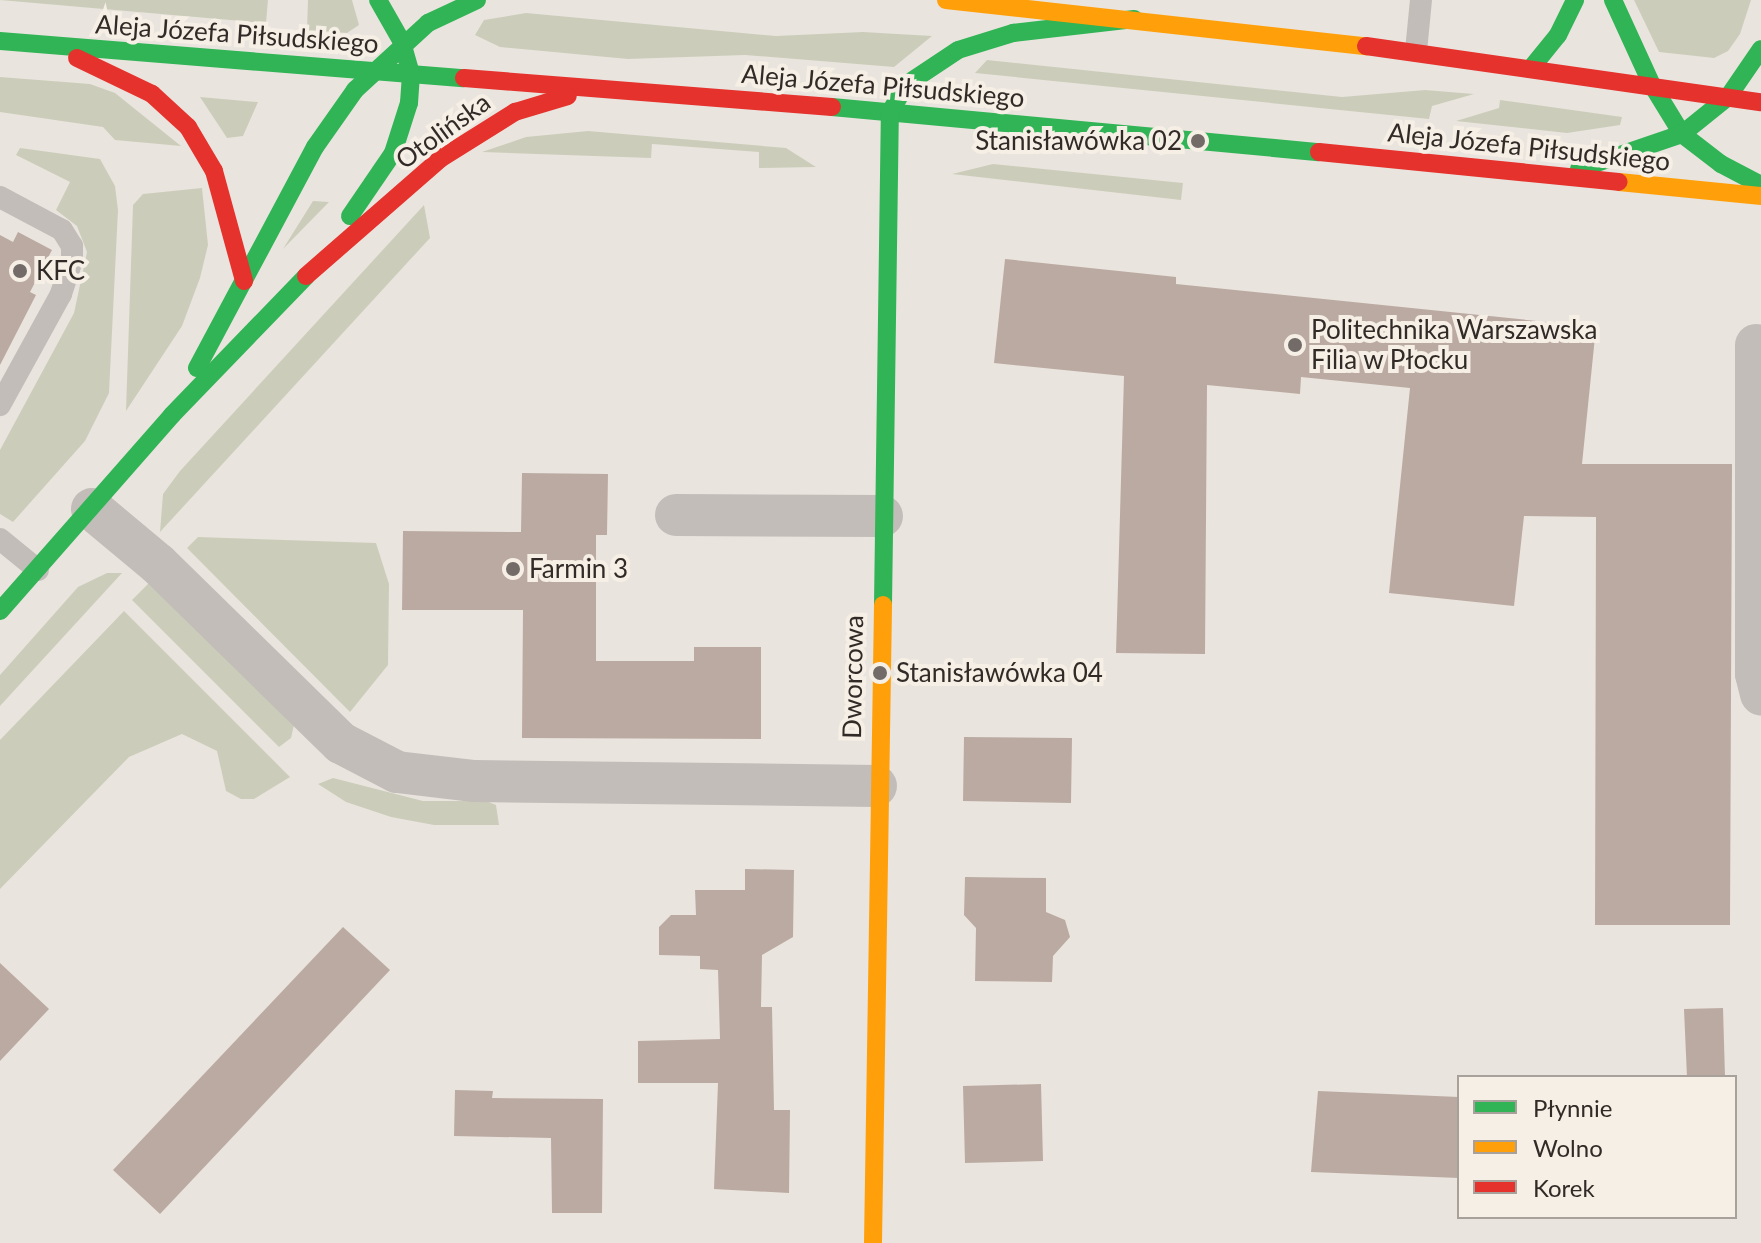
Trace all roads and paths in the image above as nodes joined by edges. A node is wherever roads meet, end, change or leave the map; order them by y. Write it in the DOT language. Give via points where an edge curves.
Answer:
graph roads {
  1 [pos="378,0"];
  2 [pos="477,0"];
  3 [pos="946,0"];
  4 [pos="1421,0"];
  5 [pos="1575,0"];
  6 [pos="1613,0"];
  7 [pos="971,1"];
  8 [pos="1134,19"];
  9 [pos="0,41"];
  10 [pos="402,42"];
  11 [pos="53,47"];
  12 [pos="1761,49"];
  13 [pos="1416,51"];
  14 [pos="1532,67"];
  15 [pos="373,70"];
  16 [pos="411,74"];
  17 [pos="1652,85"];
  18 [pos="626,91"];
  19 [pos="1728,97"];
  20 [pos="1761,102"];
  21 [pos="890,112"];
  22 [pos="1682,134"];
  23 [pos="1553,175"];
  24 [pos="1761,185"];
  25 [pos="1761,196"];
  26 [pos="0,197"];
  27 [pos="315,267"];
  28 [pos="244,281"];
  29 [pos="1756,345"];
  30 [pos="0,405"];
  31 [pos="172,415"];
  32 [pos="92,509"];
  33 [pos="676,515"];
  34 [pos="882,516"];
  35 [pos="0,539"];
  36 [pos="38,570"];
  37 [pos="0,611"];
  38 [pos="1761,694"];
  39 [pos="876,786"];
  40 [pos="873,1243"];
  1 -- 10 [label="main road, Otolińska"];
  2 -- 10 [label="main road, Otolińska"];
  3 -- 7 [label="main road"];
  4 -- 13 [label="lane"];
  5 -- 14 [label="main road" via="1558,35"];
  6 -- 17 [label="main road"];
  7 -- 8 [label="main road"];
  8 -- 13 [label="main road"];
  8 -- 21 [label="main road" via="1013,33 958,50 907,84"];
  9 -- 11 [label="main road, Aleja Józefa Piłsudskiego"];
  10 -- 15 [label="main road, Otolińska"];
  10 -- 16 [label="main road, Otolińska"];
  11 -- 15 [label="main road, Aleja Józefa Piłsudskiego"];
  11 -- 28 [label="main road" via="152,94 188,127 214,171"];
  12 -- 19 [label="main road"];
  13 -- 14 [label="main road"];
  14 -- 17 [label="main road"];
  15 -- 16 [label="main road, Aleja Józefa Piłsudskiego"];
  15 -- 28 [label="main road, Otolińska" via="315,147"];
  16 -- 18 [label="main road, Aleja Józefa Piłsudskiego"];
  16 -- 27 [label="main road, Otolińska" via="406,116 393,153"];
  17 -- 19 [label="main road"];
  17 -- 22 [label="main road"];
  18 -- 21 [label="main road, Aleja Józefa Piłsudskiego"];
  18 -- 27 [label="main road, Otolińska" via="569,96 515,112 484,129 440,159"];
  19 -- 20 [label="main road"];
  19 -- 22 [label="main road"];
  21 -- 23 [label="main road, Aleja Józefa Piłsudskiego"];
  21 -- 34 [label="main road, Dworcowa"];
  22 -- 23 [label="main road" via="1605,163"];
  22 -- 24 [label="main road" via="1721,164"];
  23 -- 25 [label="main road, Aleja Józefa Piłsudskiego"];
  26 -- 30 [label="lane" via="62,230 72,246 72,260 61,294"];
  27 -- 31 [label="main road, Otolińska"];
  28 -- 31 [label="main road, Otolińska"];
  29 -- 38 [label="street" via="1756,674"];
  31 -- 32 [label="main road, Otolińska"];
  32 -- 36 [label="main road, Otolińska"];
  32 -- 39 [label="street" via="158,564 341,743 397,772 474,781"];
  33 -- 34 [label="street"];
  34 -- 39 [label="main road, Dworcowa"];
  35 -- 36 [label="lane"];
  36 -- 37 [label="main road, Otolińska"];
  39 -- 40 [label="main road, Dworcowa"];
}
